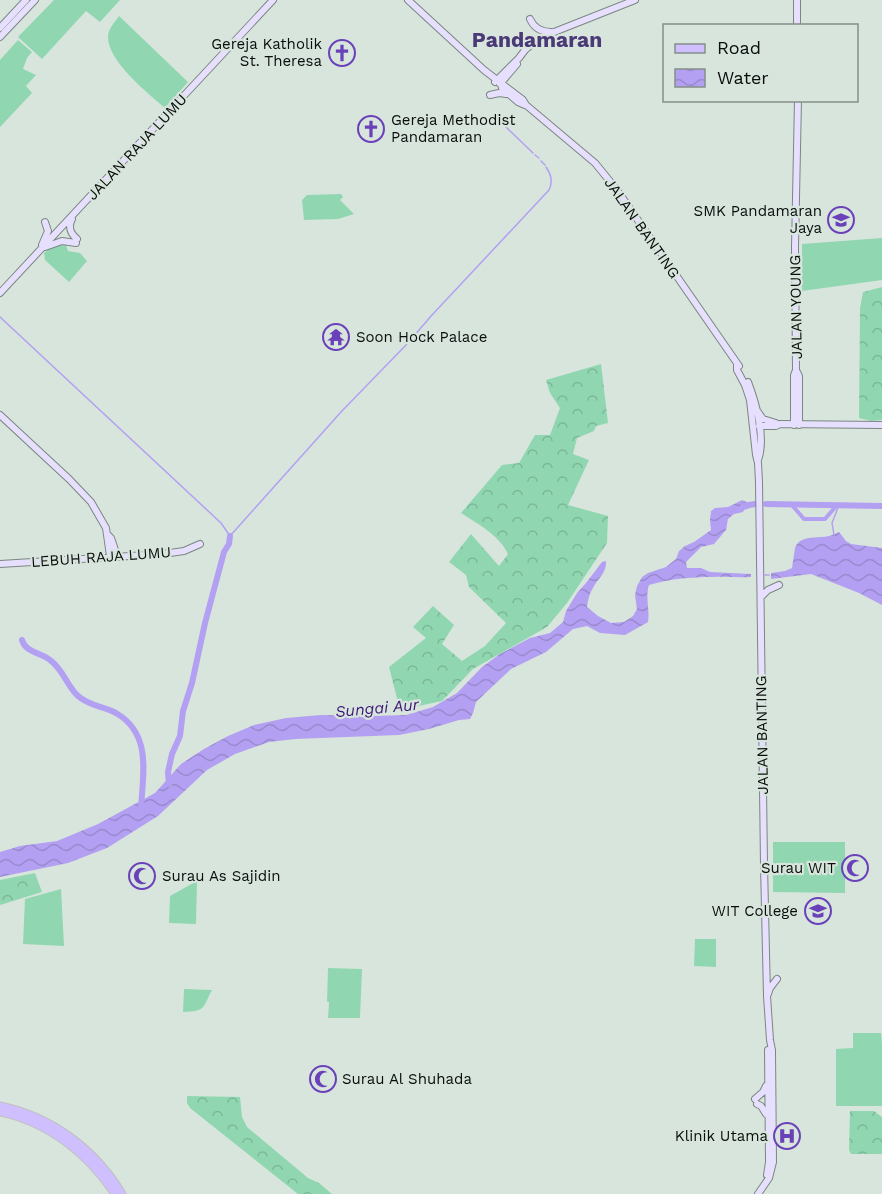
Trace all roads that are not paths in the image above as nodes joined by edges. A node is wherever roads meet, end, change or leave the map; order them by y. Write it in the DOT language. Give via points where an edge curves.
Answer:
graph roads {
  1 [pos="26,0"];
  2 [pos="35,0"];
  3 [pos="273,0"];
  4 [pos="408,0"];
  5 [pos="635,0"];
  6 [pos="797,0"];
  7 [pos="530,19"];
  8 [pos="797,24"];
  9 [pos="0,28"];
  10 [pos="553,33"];
  11 [pos="0,38"];
  12 [pos="510,69"];
  13 [pos="484,70"];
  14 [pos="498,82"];
  15 [pos="512,94"];
  16 [pos="490,95"];
  17 [pos="798,102"];
  18 [pos="74,216"];
  19 [pos="45,222"];
  20 [pos="39,251"];
  21 [pos="0,293"];
  22 [pos="754,405"];
  23 [pos="0,415"];
  24 [pos="777,424"];
  25 [pos="796,424"];
  26 [pos="882,424"];
  27 [pos="757,426"];
  28 [pos="758,440"];
  29 [pos="111,544"];
  30 [pos="200,544"];
  31 [pos="126,555"];
  32 [pos="114,556"];
  33 [pos="98,558"];
  34 [pos="0,564"];
  35 [pos="779,585"];
  36 [pos="760,597"];
  37 [pos="766,969"];
  38 [pos="767,996"];
  39 [pos="770,1083"];
  40 [pos="0,1106"];
  41 [pos="780,1110"];
  42 [pos="0,1112"];
  43 [pos="768,1120"];
  44 [pos="52,1128"];
  45 [pos="765,1184"];
  46 [pos="116,1194"];
  47 [pos="122,1194"];
  48 [pos="758,1194"];
  1 -- 9 [label="main road"];
  2 -- 11 [label="main road"];
  3 -- 18 [label="main road, JALAN RAJA LUMU"];
  4 -- 13 [label="main road"];
  5 -- 10 [label="main road"];
  6 -- 8 [label="main road"];
  7 -- 10 [label="main road" via="533,26"];
  10 -- 12 [label="main road" via="531,44"];
  12 -- 13 [label="main road"];
  12 -- 14 [label="main road"];
  12 -- 15 [label="main road"];
  13 -- 14 [label="main road"];
  14 -- 15 [label="main road, JALAN BANTING"];
  15 -- 16 [label="main road"];
  15 -- 22 [label="main road, JALAN BANTING" via="601,168 740,367"];
  17 -- 25 [label="main road, JALAN YOUNG"];
  18 -- 20 [label="main road, JALAN RAJA LUMU"];
  18 -- 20 [label="main road" via="70,230 77,241 59,242"];
  19 -- 20 [label="main road" via="48,231"];
  20 -- 21 [label="main road, JALAN RAJA LUMU"];
  22 -- 24 [label="main road" via="764,419"];
  22 -- 27 [label="main road, JALAN BANTING"];
  23 -- 29 [label="main road" via="84,494 105,524"];
  24 -- 25 [label="main road"];
  24 -- 27 [label="main road"];
  24 -- 28 [label="main road" via="764,430"];
  25 -- 26 [label="main road"];
  27 -- 28 [label="main road, JALAN BANTING"];
  28 -- 36 [label="main road, JALAN BANTING"];
  29 -- 31 [label="main road"];
  29 -- 32 [label="main road"];
  29 -- 33 [label="main road"];
  30 -- 31 [label="main road, LEBUH RAJA LUMU" via="179,552"];
  31 -- 32 [label="main road, LEBUH RAJA LUMU"];
  32 -- 33 [label="main road, LEBUH RAJA LUMU"];
  33 -- 34 [label="main road, LEBUH RAJA LUMU"];
  35 -- 36 [label="main road"];
  36 -- 37 [label="main road, JALAN BANTING"];
  37 -- 38 [label="main road, JALAN BANTING"];
  37 -- 38 [label="main road" via="778,980"];
  38 -- 39 [label="main road, JALAN BANTING" via="772,1050"];
  39 -- 41 [label="main road"];
  39 -- 43 [label="main road, JALAN BANTING"];
  39 -- 43 [label="main road" via="756,1101"];
  39 -- 45 [label="main road, JALAN BANTING" via="773,1162"];
  40 -- 44 [label="main road" via="29,1114"];
  42 -- 44 [label="main road"];
  43 -- 45 [label="main road, JALAN BANTING"];
  44 -- 46 [label="main road" via="86,1157"];
  44 -- 47 [label="main road" via="75,1140 94,1157"];
  45 -- 48 [label="main road, JALAN BANTING"];
}
